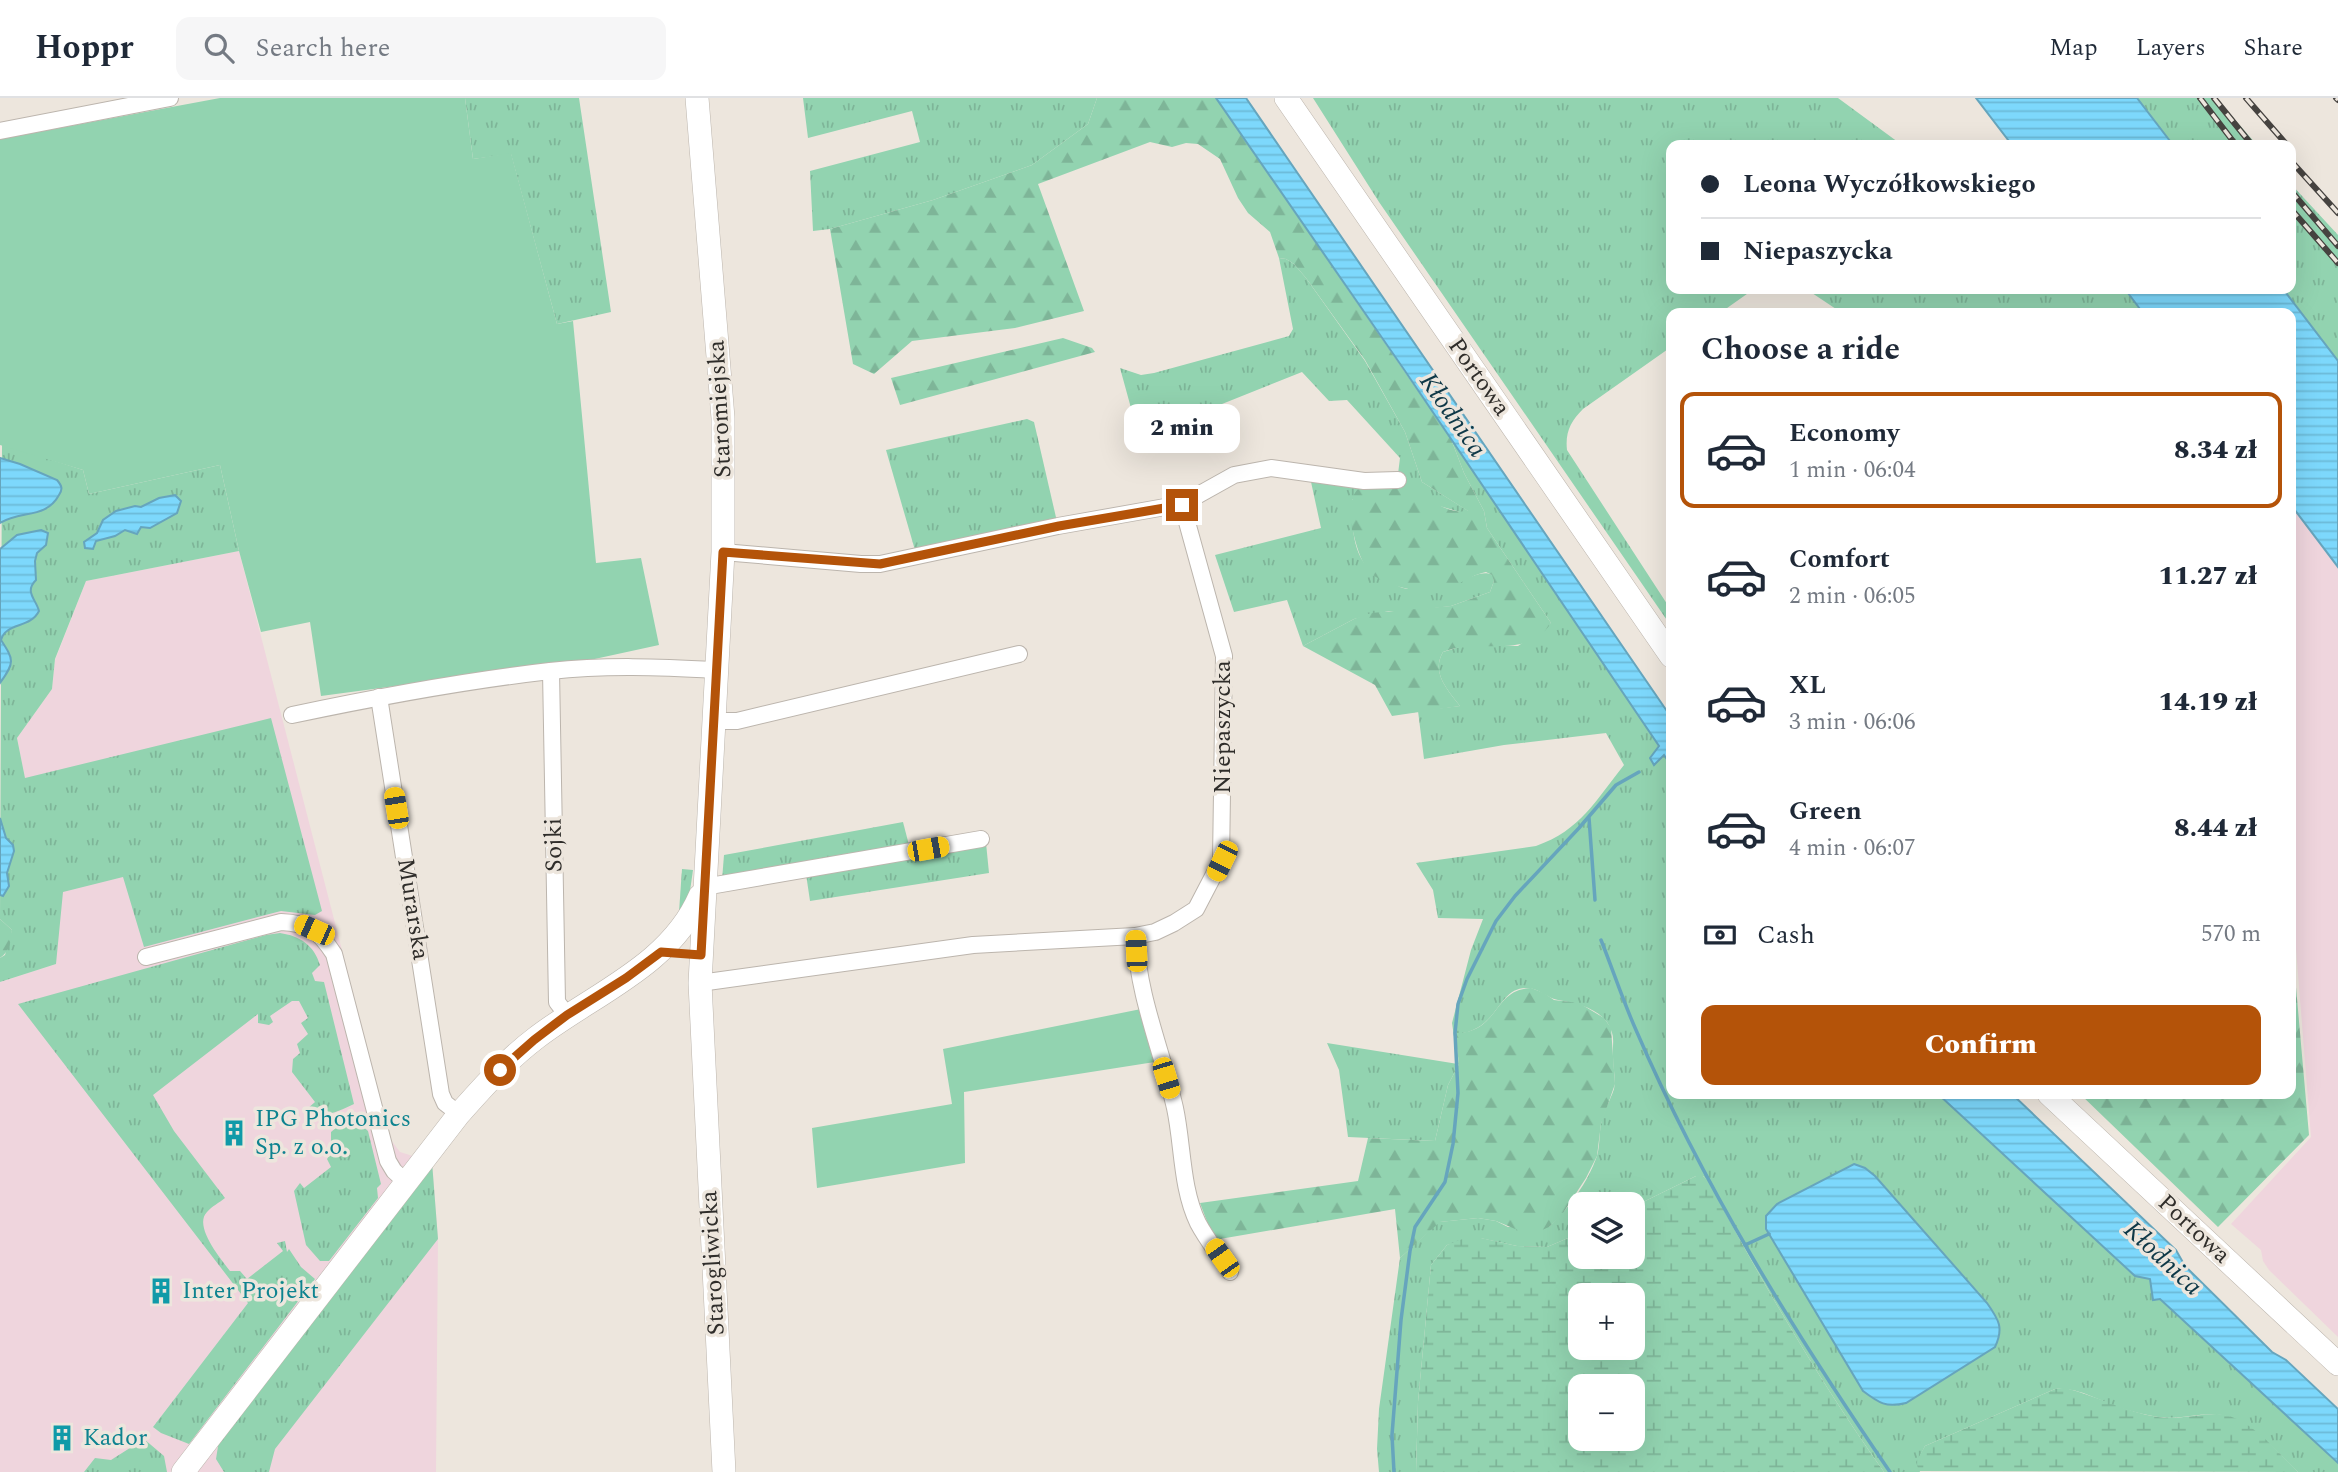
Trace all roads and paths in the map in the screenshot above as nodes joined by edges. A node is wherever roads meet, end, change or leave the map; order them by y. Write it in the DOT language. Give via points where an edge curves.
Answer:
graph roads {
  1 [pos="170,98"];
  2 [pos="697,98"];
  3 [pos="1286,98"];
  4 [pos="140,101"];
  5 [pos="0,131"];
  6 [pos="1398,480"];
  7 [pos="1182,505"];
  8 [pos="723,552"];
  9 [pos="1666,649"];
  10 [pos="1019,654"];
  11 [pos="716,670"];
  12 [pos="551,671"];
  13 [pos="379,696"];
  14 [pos="292,715"];
  15 [pos="713,721"];
  16 [pos="981,839"];
  17 [pos="704,887"];
  18 [pos="1135,936"];
  19 [pos="665,949"];
  20 [pos="701,953"];
  21 [pos="146,957"];
  22 [pos="700,983"];
  23 [pos="567,1015"];
  24 [pos="703,1055"];
  25 [pos="2054,1099"];
  26 [pos="459,1114"];
  27 [pos="407,1183"];
  28 [pos="1230,1272"];
  29 [pos="2338,1364"];
  30 [pos="183,1472"];
  31 [pos="724,1472"];
  1 -- 4 [label="street"];
  2 -- 8 [label="street, Staromiejska" via="723,418"];
  3 -- 9 [label="street, Portowa"];
  4 -- 5 [label="street"];
  6 -- 7 [label="street" via="1364,481 1271,468 1234,475"];
  7 -- 8 [label="street" via="880,564"];
  7 -- 18 [label="street, Niepaszycka" via="1224,656 1222,861 1196,909 1155,932"];
  8 -- 11 [label="street, Staromiejska"];
  10 -- 15 [label="street" via="737,722"];
  11 -- 12 [label="street" via="633,666"];
  11 -- 15 [label="street, Staromiejska"];
  12 -- 13 [label="street"];
  12 -- 23 [label="street, Sojki" via="557,1002"];
  13 -- 14 [label="street"];
  13 -- 26 [label="street, Murarska" via="441,1094"];
  15 -- 17 [label="street, Staromiejska"];
  16 -- 17 [label="street"];
  17 -- 19 [label="street" via="693,912"];
  17 -- 20 [label="street, Staromiejska"];
  18 -- 22 [label="street, Niepaszycka" via="973,945"];
  18 -- 28 [label="street" via="1140,986 1175,1108 1192,1205"];
  19 -- 20 [label="street" via="677,941 694,944"];
  19 -- 23 [label="street"];
  20 -- 22 [label="street, Staromiejska"];
  21 -- 27 [label="street" via="281,922 314,930 334,954 388,1161"];
  22 -- 24 [label="street, Staromiejska"];
  23 -- 26 [label="street" via="511,1059"];
  24 -- 31 [label="street, Starogliwicka"];
  25 -- 29 [label="street, Portowa"];
  26 -- 27 [label="street"];
  27 -- 30 [label="street"];
}
